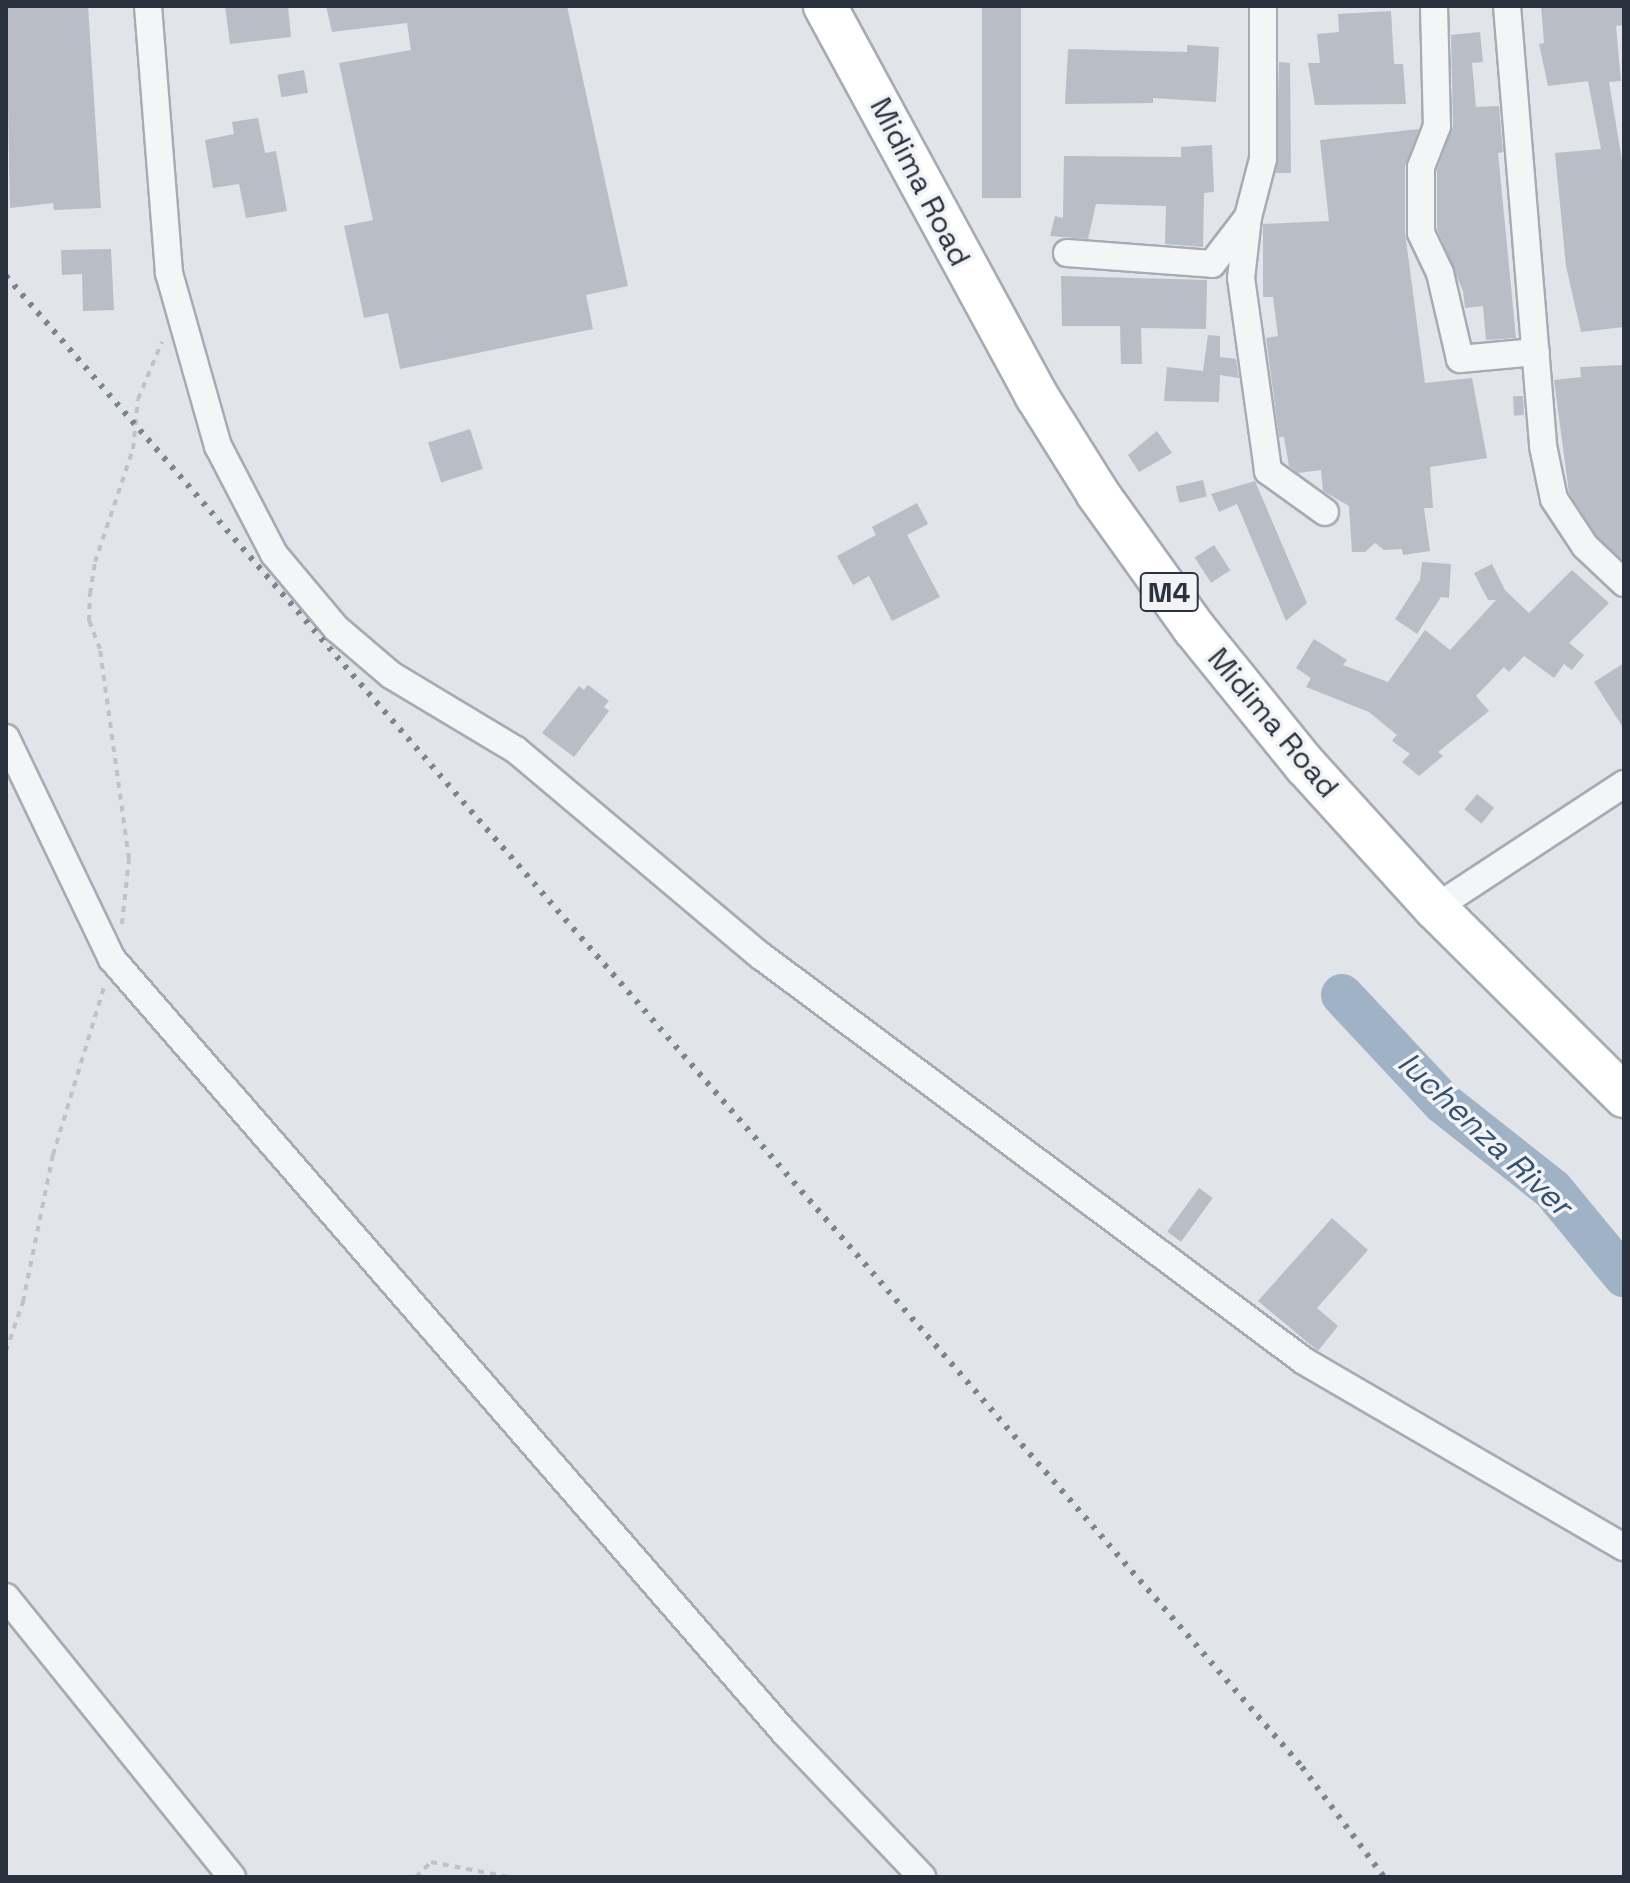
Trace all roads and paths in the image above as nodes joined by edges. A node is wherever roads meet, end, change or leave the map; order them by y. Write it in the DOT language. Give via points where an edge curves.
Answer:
graph roads {
  1 [pos="148,6"];
  2 [pos="825,6"];
  3 [pos="1263,6"];
  4 [pos="1434,6"];
  5 [pos="1507,6"];
  6 [pos="1248,217"];
  7 [pos="1067,253"];
  8 [pos="163,330"];
  9 [pos="1536,352"];
  10 [pos="1325,512"];
  11 [pos="1624,583"];
  12 [pos="6,738"];
  13 [pos="1624,784"];
  14 [pos="1435,908"];
  15 [pos="112,959"];
  16 [pos="1624,1096"];
  17 [pos="6,1351"];
  18 [pos="1624,1547"];
  19 [pos="6,1597"];
  20 [pos="232,1877"];
  21 [pos="416,1877"];
  22 [pos="509,1877"];
  23 [pos="922,1877"];
  1 -- 18 [label="street" via="169,273 218,446 274,554 336,628 391,675 516,750 761,956 1304,1361"];
  2 -- 14 [label="main road, Midima Road / M4" via="978,294 1098,494 1194,628 1305,765"];
  3 -- 6 [label="street" via="1263,159"];
  4 -- 9 [label="street" via="1437,126 1421,167 1421,233 1440,273 1460,359"];
  5 -- 9 [label="street"];
  6 -- 7 [label="street" via="1212,264"];
  6 -- 10 [label="street" via="1241,278 1268,471"];
  8 -- 15 [label="path" via="138,399 133,449 95,562 90,594 89,621 100,649 129,859 128,903"];
  9 -- 11 [label="street" via="1543,446 1554,499 1585,546"];
  12 -- 15 [label="street"];
  13 -- 14 [label="street"];
  14 -- 16 [label="main road, Midima Road / M4"];
  15 -- 17 [label="path" via="53,1155 23,1302"];
  15 -- 23 [label="street" via="785,1733"];
  19 -- 20 [label="street"];
  21 -- 22 [label="path" via="431,1862"];
}
